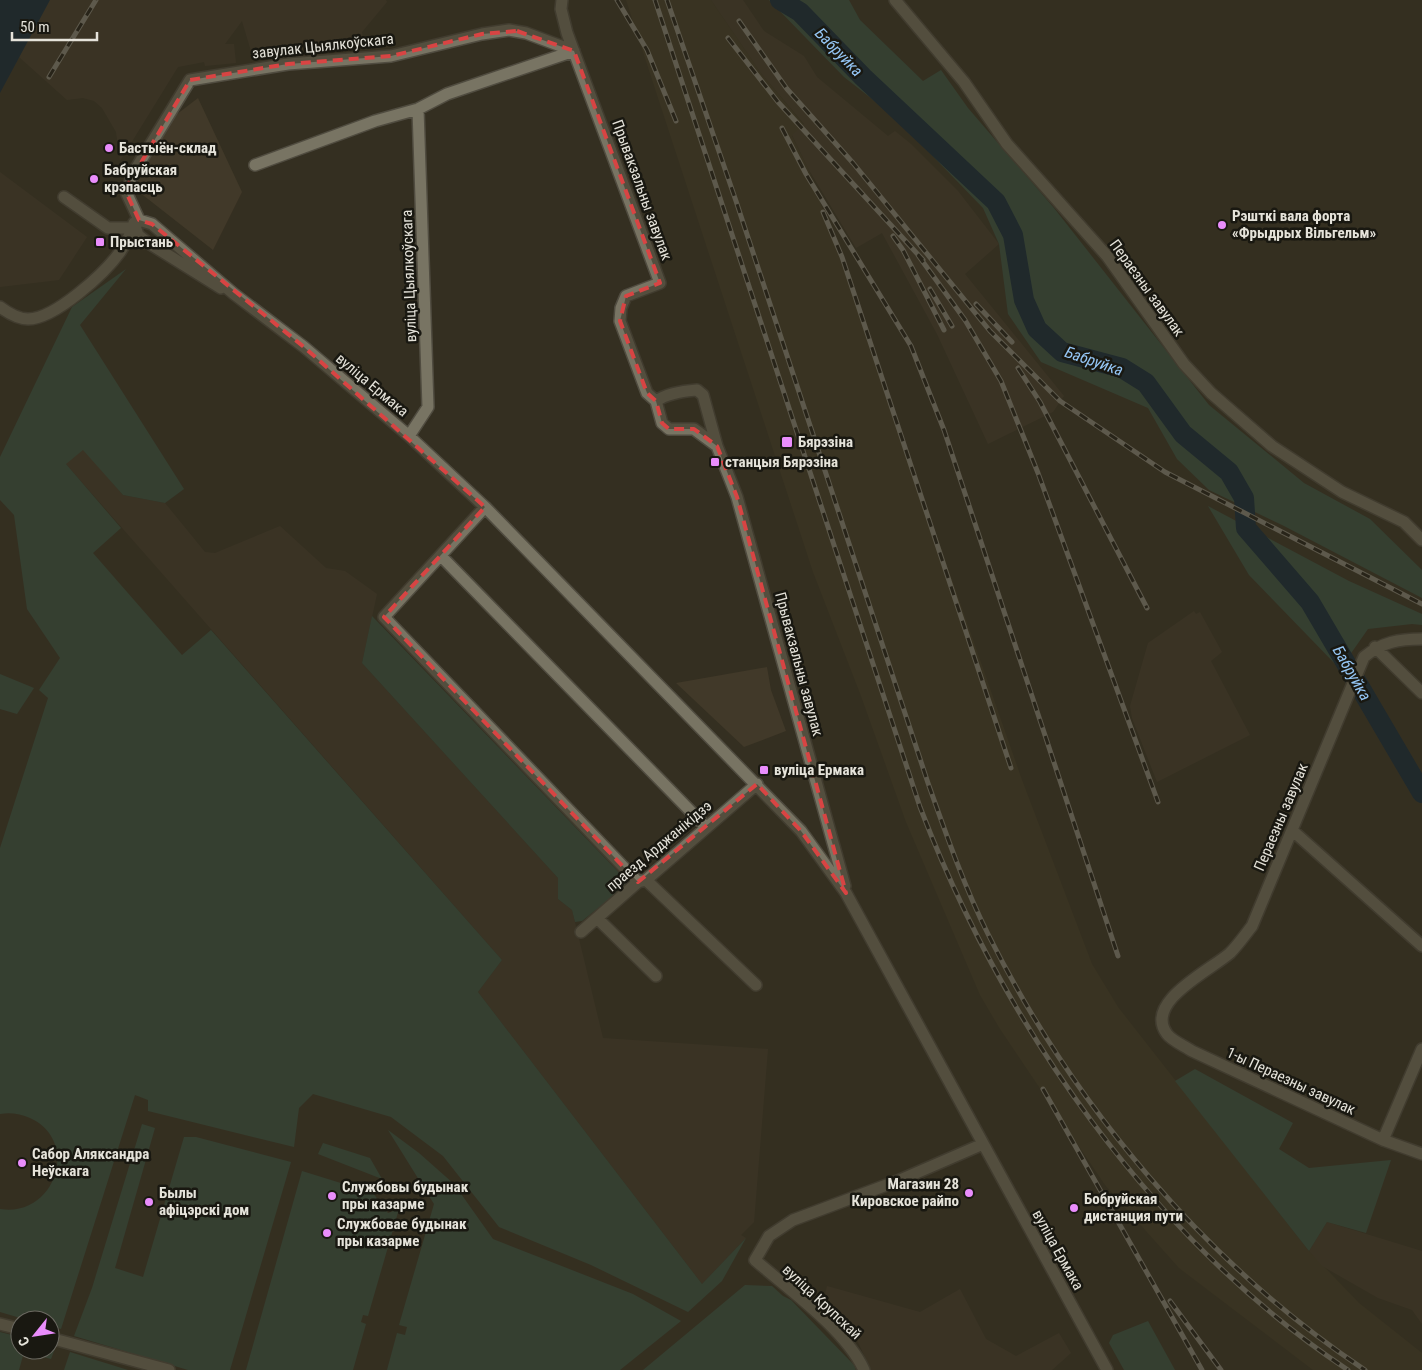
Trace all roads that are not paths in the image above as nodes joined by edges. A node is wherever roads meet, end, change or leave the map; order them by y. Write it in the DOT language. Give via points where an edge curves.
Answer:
graph roads {
  1 [pos="562,0"];
  2 [pos="895,0"];
  3 [pos="574,51"];
  4 [pos="418,110"];
  5 [pos="255,164"];
  6 [pos="64,197"];
  7 [pos="136,224"];
  8 [pos="234,294"];
  9 [pos="0,307"];
  10 [pos="656,401"];
  11 [pos="409,436"];
  12 [pos="717,446"];
  13 [pos="485,507"];
  14 [pos="1422,540"];
  15 [pos="441,556"];
  16 [pos="1422,640"];
  17 [pos="1376,647"];
  18 [pos="1422,693"];
  19 [pos="757,784"];
  20 [pos="706,827"];
  21 [pos="1293,831"];
  22 [pos="642,881"];
  23 [pos="846,893"];
  24 [pos="597,918"];
  25 [pos="581,932"];
  26 [pos="1422,946"];
  27 [pos="656,976"];
  28 [pos="756,985"];
  29 [pos="1161,1018"];
  30 [pos="1422,1049"];
  31 [pos="1383,1140"];
  32 [pos="983,1144"];
  33 [pos="1422,1154"];
  34 [pos="60,1341"];
  35 [pos="169,1370"];
  36 [pos="864,1370"];
  37 [pos="1108,1370"];
  1 -- 3 [label="street" via="563,17"];
  2 -- 14 [label="street, Пераезны завулак" via="964,82 1007,144 1111,262 1184,364 1211,393 1272,446 1342,492 1404,522"];
  3 -- 4 [label="street" via="447,94"];
  3 -- 7 [label="street, завулак Цыялкоўскага" via="509,30 391,56 288,64 190,80 129,183 127,194"];
  3 -- 10 [label="street, Прывакзальны завулак" via="660,283 626,296 620,321 646,393"];
  4 -- 5 [label="street" via="375,121"];
  4 -- 11 [label="street, вуліца Цыялкоўскага" via="428,407"];
  6 -- 7 [label="street" via="108,228"];
  7 -- 8 [label="street, вуліца Ермака" via="152,224"];
  7 -- 8 [label="street, вуліца Ермака" via="138,235 147,242 204,279"];
  7 -- 9 [label="street" via="120,252 104,270 52,312 25,319"];
  8 -- 11 [label="street, вуліца Ермака" via="304,347"];
  10 -- 12 [label="street, Прывакзальны завулак" via="662,423 669,429 694,428"];
  10 -- 12 [label="street, Прывакзальны завулак" via="696,390 703,396"];
  11 -- 13 [label="street, вуліца Ермака"];
  12 -- 23 [label="street, Прывакзальны завулак" via="737,497"];
  13 -- 15 [label="street"];
  13 -- 19 [label="street, вуліца Ермака"];
  15 -- 20 [label="street"];
  15 -- 22 [label="street" via="384,617"];
  16 -- 17 [label="street, Пераезны завулак" via="1399,639"];
  17 -- 18 [label="street"];
  17 -- 21 [label="street, Пераезны завулак" via="1364,657"];
  19 -- 20 [label="street, праезд Арджанікідзэ"];
  19 -- 23 [label="street, вуліца Ермака" via="801,831"];
  20 -- 22 [label="street, праезд Арджанікідзэ"];
  21 -- 26 [label="street"];
  21 -- 29 [label="street, Пераезны завулак" via="1252,926 1230,952 1176,992 1166,1004"];
  22 -- 24 [label="street, праезд Арджанікідзэ"];
  22 -- 28 [label="street"];
  23 -- 32 [label="street, вуліца Ермака"];
  24 -- 25 [label="street, праезд Арджанікідзэ"];
  24 -- 27 [label="street"];
  29 -- 31 [label="street, 1-ы Пераезны завулак" via="1167,1034 1192,1051"];
  30 -- 31 [label="street"];
  31 -- 33 [label="street, 1-ы Пераезны завулак"];
  32 -- 36 [label="street, вуліца Крупскай" via="900,1180 792,1220 770,1236 754,1260 822,1319 857,1354"];
  32 -- 37 [label="street, вуліца Ермака"];
  34 -- 35 [label="street"];
}
